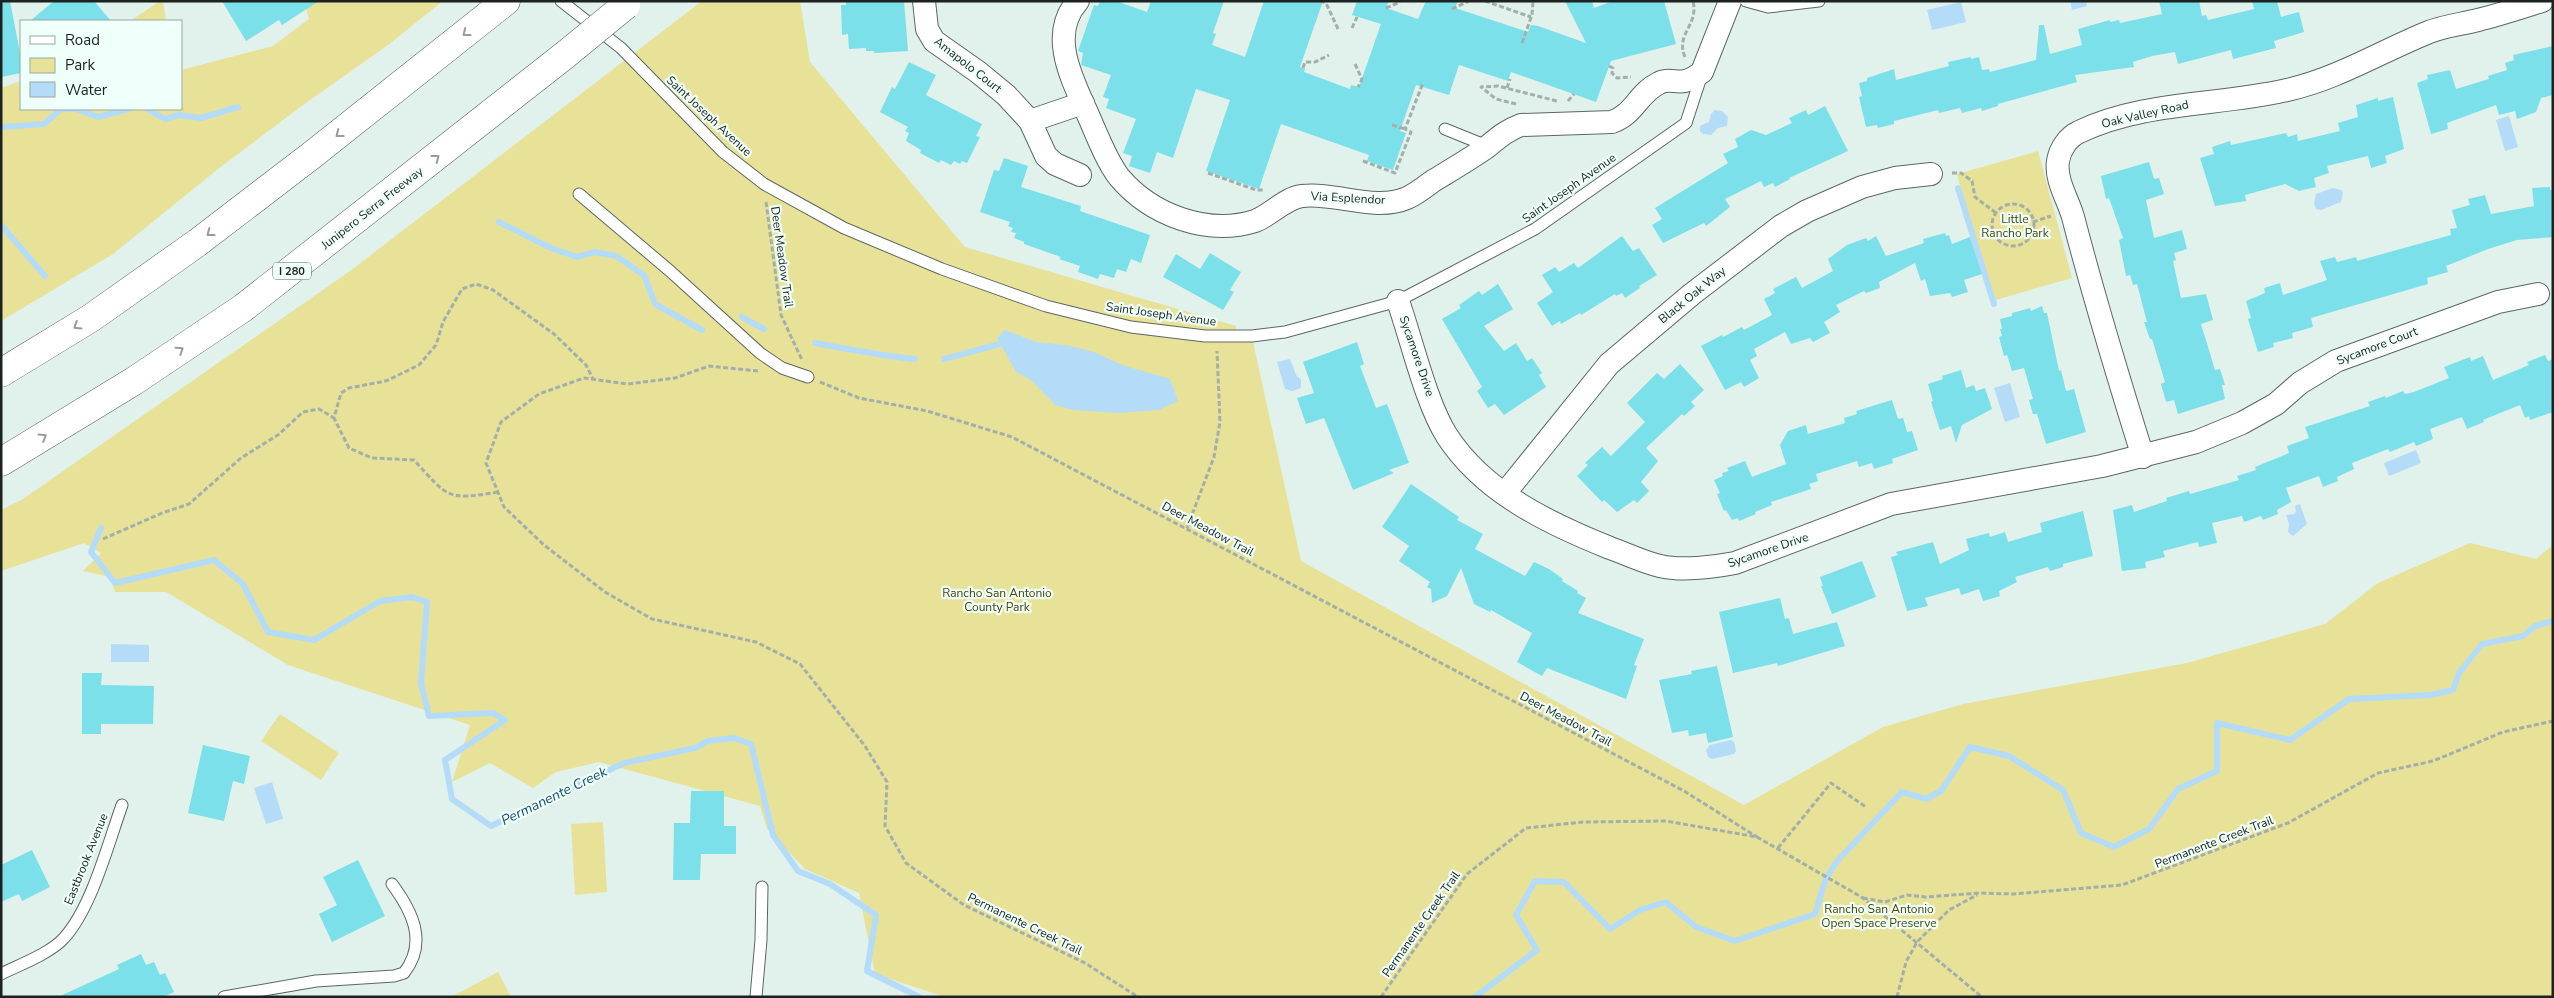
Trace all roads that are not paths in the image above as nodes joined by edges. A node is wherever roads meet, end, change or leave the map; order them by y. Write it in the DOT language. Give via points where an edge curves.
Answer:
graph roads {
  1 [pos="561,1"];
  2 [pos="924,1"];
  3 [pos="1078,1"];
  4 [pos="1730,1"];
  5 [pos="1746,1"];
  6 [pos="1819,1"];
  7 [pos="2542,1"];
  8 [pos="505,2"];
  9 [pos="628,3"];
  10 [pos="1696,68"];
  11 [pos="1082,103"];
  12 [pos="1030,121"];
  13 [pos="1445,129"];
  14 [pos="1488,146"];
  15 [pos="1080,174"];
  16 [pos="1931,174"];
  17 [pos="579,194"];
  18 [pos="2538,294"];
  19 [pos="1398,301"];
  20 [pos="1,373"];
  21 [pos="808,376"];
  22 [pos="2143,457"];
  23 [pos="1,462"];
  24 [pos="1506,493"];
  25 [pos="122,804"];
  26 [pos="392,884"];
  27 [pos="762,886"];
  28 [pos="1,974"];
  29 [pos="224,997"];
  30 [pos="756,997"];
  1 -- 19 [label="lane, Saint Joseph Avenue" via="621,48 723,152 764,184 844,228 1019,297 1122,325 1216,336 1285,332"];
  2 -- 12 [label="street, Amapolo Court" via="927,29 934,41 970,58"];
  3 -- 11 [label="street, Via Esplendor" via="1070,10 1063,30 1064,50"];
  4 -- 10 [label="street"];
  5 -- 6 [label="lane" via="1768,7"];
  7 -- 22 [label="street, Oak Valley Road" via="2489,18 2431,31 2316,82 2287,90 2134,115 2071,136 2058,162 2061,185 2071,209 2102,327"];
  8 -- 20 [label="highway, one-way" via="196,243 91,318"];
  23 -- 9 [label="highway, Junipero Serra Freeway / I 280, one-way, bridge" via="134,381 243,308"];
  10 -- 14 [label="street, Via Esplendor" via="1685,81 1672,79 1648,89 1625,118 1612,122 1521,125 1508,130"];
  10 -- 19 [label="lane, Saint Joseph Avenue" via="1686,123 1535,229"];
  11 -- 12 [label="street"];
  11 -- 14 [label="street, Via Esplendor" via="1118,176 1135,192 1170,215 1205,225 1256,220 1301,196 1380,202 1406,198"];
  12 -- 15 [label="street, Amapolo Court" via="1046,156 1055,164"];
  13 -- 14 [label="lane"];
  16 -- 24 [label="street, Black Oak Way" via="1895,178 1862,187 1781,226 1692,294 1609,364"];
  17 -- 21 [label="lane" via="760,353 782,368"];
  18 -- 22 [label="street, Sycamore Court" via="2498,302 2336,361 2300,383 2276,404 2242,423 2196,442"];
  19 -- 24 [label="street, Sycamore Drive" via="1446,435 1470,463"];
  22 -- 24 [label="street, Sycamore Drive" via="1891,504 1736,564 1711,567 1662,567 1637,558 1535,514"];
  25 -- 28 [label="lane, Eastbrook Avenue" via="86,904 64,938"];
  26 -- 29 [label="lane" via="414,921 415,952 404,973 316,981"];
  27 -- 30 [label="lane"];
}
